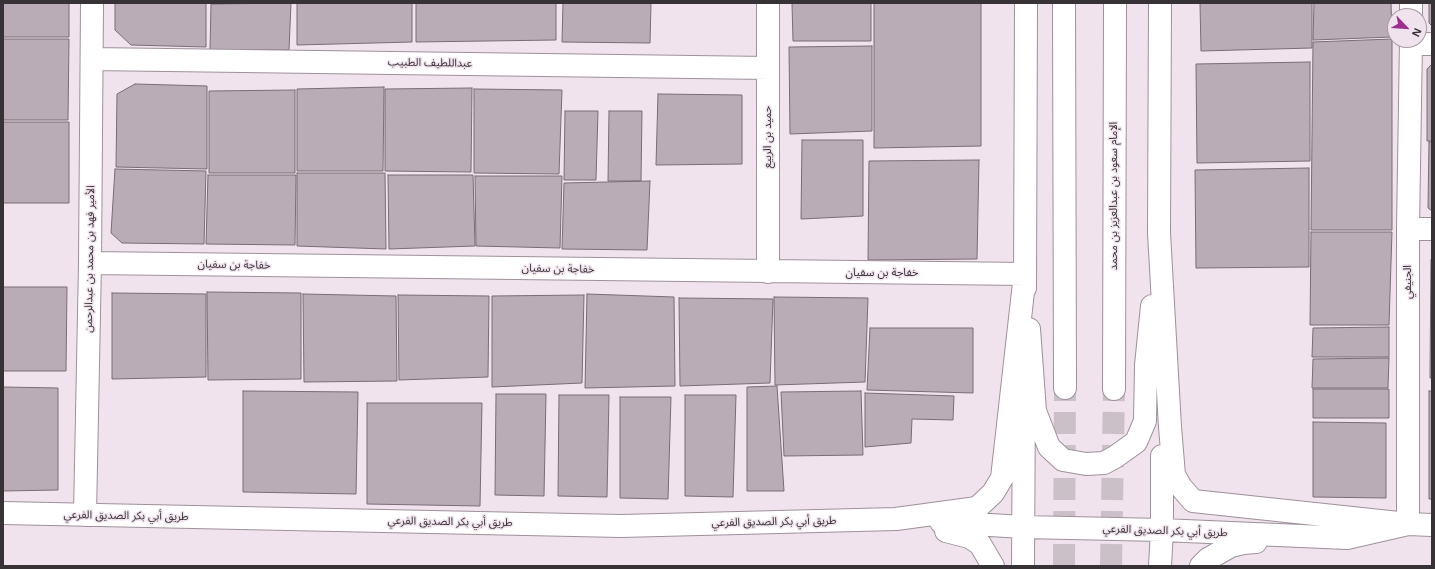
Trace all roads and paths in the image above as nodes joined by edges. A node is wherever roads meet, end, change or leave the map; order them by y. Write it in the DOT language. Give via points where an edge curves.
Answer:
graph roads {
  1 [pos="92,3"];
  2 [pos="768,3"];
  3 [pos="1026,3"];
  4 [pos="1064,3"];
  5 [pos="1115,3"];
  6 [pos="1160,3"];
  7 [pos="1418,48"];
  8 [pos="92,59"];
  9 [pos="768,68"];
  10 [pos="1408,229"];
  11 [pos="1432,229"];
  12 [pos="1159,233"];
  13 [pos="90,263"];
  14 [pos="768,272"];
  15 [pos="1025,274"];
  16 [pos="1065,388"];
  17 [pos="1114,389"];
  18 [pos="3,513"];
  19 [pos="85,515"];
  20 [pos="896,519"];
  21 [pos="1408,524"];
  22 [pos="1432,525"];
  23 [pos="1023,527"];
  24 [pos="1162,530"];
  25 [pos="1347,538"];
  26 [pos="993,566"];
  27 [pos="1023,566"];
  28 [pos="1160,566"];
  29 [pos="1200,566"];
  1 -- 8 [label="street, الأمير فهد بن محمد بن عبدالرحمن"];
  2 -- 9 [label="street, حميد بن الربيع"];
  3 -- 15 [label="street"];
  4 -- 16 [label="street"];
  5 -- 17 [label="street, الإمام سعود بن عبدالعزيز بن محمد"];
  6 -- 12 [label="street"];
  7 -- 10 [label="street, الجنيفي"];
  8 -- 9 [label="street, عبداللطيف الطبيب"];
  8 -- 13 [label="street, الأمير فهد بن محمد بن عبدالرحمن"];
  9 -- 14 [label="street, حميد بن الربيع"];
  10 -- 11 [label="street"];
  10 -- 21 [label="street, الجنيفي"];
  12 -- 15 [label="street" via="1146,365 1145,421 1136,442 1104,463 1086,464 1063,460 1048,447 1035,411"];
  12 -- 21 [label="street" via="1174,475 1181,487 1193,501"];
  12 -- 24 [label="street"];
  13 -- 14 [label="street, خفاجة بن سفيان"];
  13 -- 19 [label="street, الأمير فهد بن محمد بن عبدالرحمن"];
  14 -- 15 [label="street, خفاجة بن سفيان"];
  15 -- 20 [label="street, طريق أبي بكر الصديق الفرعي" via="1002,478 978,508"];
  15 -- 23 [label="street"];
  18 -- 19 [label="street, طريق أبي بكر الصديق الفرعي"];
  19 -- 20 [label="street, طريق أبي بكر الصديق الفرعي" via="621,526"];
  20 -- 23 [label="street, طريق أبي بكر الصديق الفرعي"];
  20 -- 26 [label="street" via="969,537 980,544"];
  21 -- 22 [label="street, طريق أبي بكر الصديق الفرعي"];
  21 -- 25 [label="street, طريق أبي بكر الصديق الفرعي"];
  23 -- 24 [label="street, طريق أبي بكر الصديق الفرعي"];
  23 -- 27 [label="street"];
  24 -- 25 [label="street, طريق أبي بكر الصديق الفرعي"];
  24 -- 28 [label="street"];
  25 -- 29 [label="street" via="1243,543 1231,546"];
}
